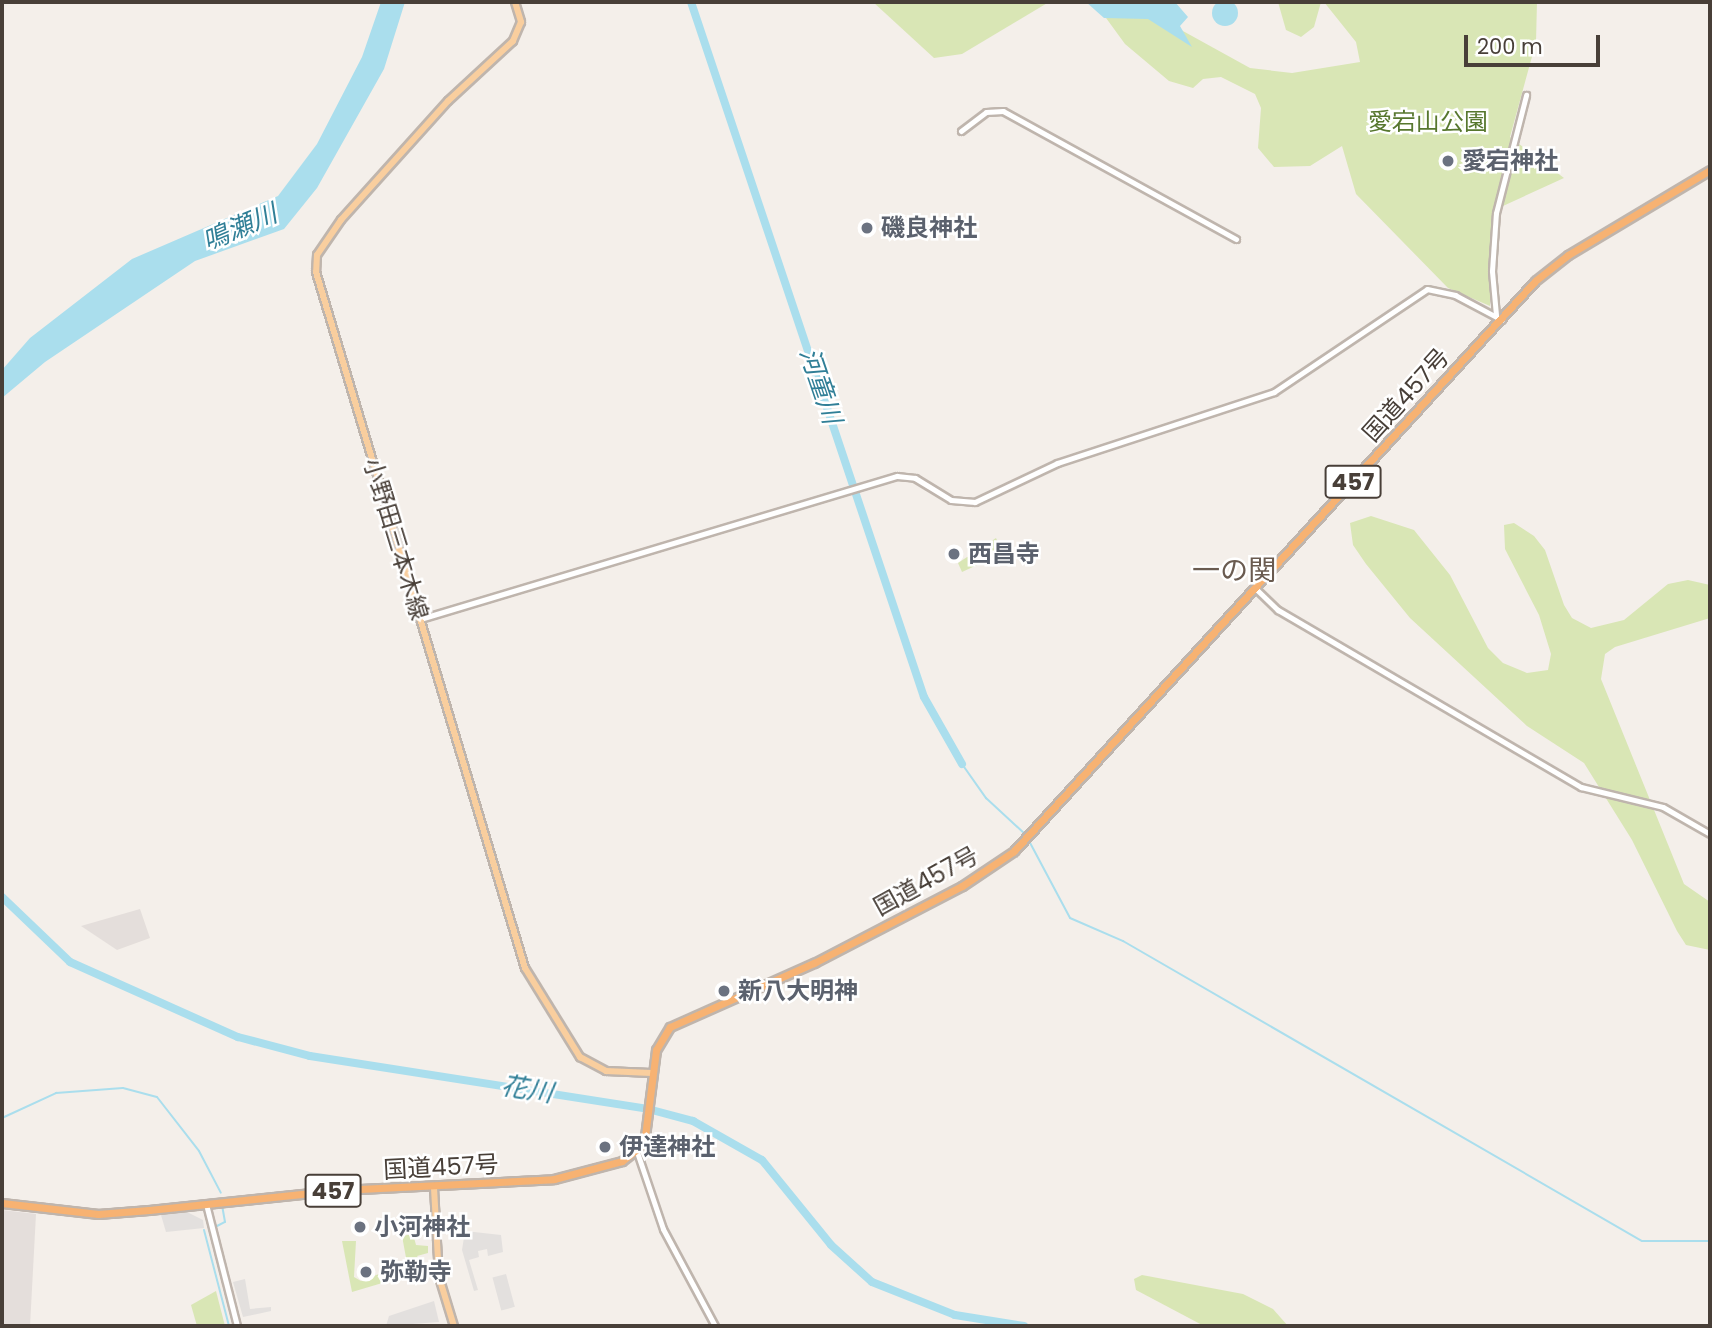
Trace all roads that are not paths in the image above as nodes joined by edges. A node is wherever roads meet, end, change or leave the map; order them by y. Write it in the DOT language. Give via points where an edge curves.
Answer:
graph roads {
  1 [pos="516,2"];
  2 [pos="1526,95"];
  3 [pos="961,131"];
  4 [pos="1710,170"];
  5 [pos="1236,239"];
  6 [pos="1499,318"];
  7 [pos="1255,589"];
  8 [pos="420,619"];
  9 [pos="1710,834"];
  10 [pos="651,1073"];
  11 [pos="637,1152"];
  12 [pos="434,1188"];
  13 [pos="2,1203"];
  14 [pos="206,1204"];
  15 [pos="237,1326"];
  16 [pos="454,1326"];
  17 [pos="715,1326"];
  1 -- 8 [label="main road, 小野田三本木線" via="521,22 513,41 422,128 317,255 319,289"];
  2 -- 6 [label="street" via="1499,193 1492,271"];
  3 -- 5 [label="street" via="986,112 1003,111"];
  4 -- 6 [label="highway, 国道457号 / 457" via="1568,255"];
  6 -- 7 [label="highway, 国道457号 / 457"];
  6 -- 8 [label="street" via="1446,291 1427,289 1274,392 1056,463 975,502 951,500 910,476 858,486"];
  7 -- 9 [label="street" via="1278,610 1581,787 1663,807"];
  7 -- 10 [label="highway, 国道457号 / 457" via="1014,851 962,886 814,963 678,1020 662,1035"];
  8 -- 10 [label="main road, 小野田三本木線" via="532,985 580,1058 606,1071"];
  10 -- 11 [label="highway, 国道457号 / 457" via="645,1132"];
  11 -- 12 [label="highway, 国道457号 / 457" via="581,1174"];
  11 -- 17 [label="street" via="663,1228"];
  12 -- 14 [label="highway, 国道457号 / 457" via="340,1190"];
  12 -- 16 [label="main road" via="439,1277"];
  13 -- 14 [label="highway, 国道457号 / 457" via="98,1214"];
  14 -- 15 [label="street"];
}
